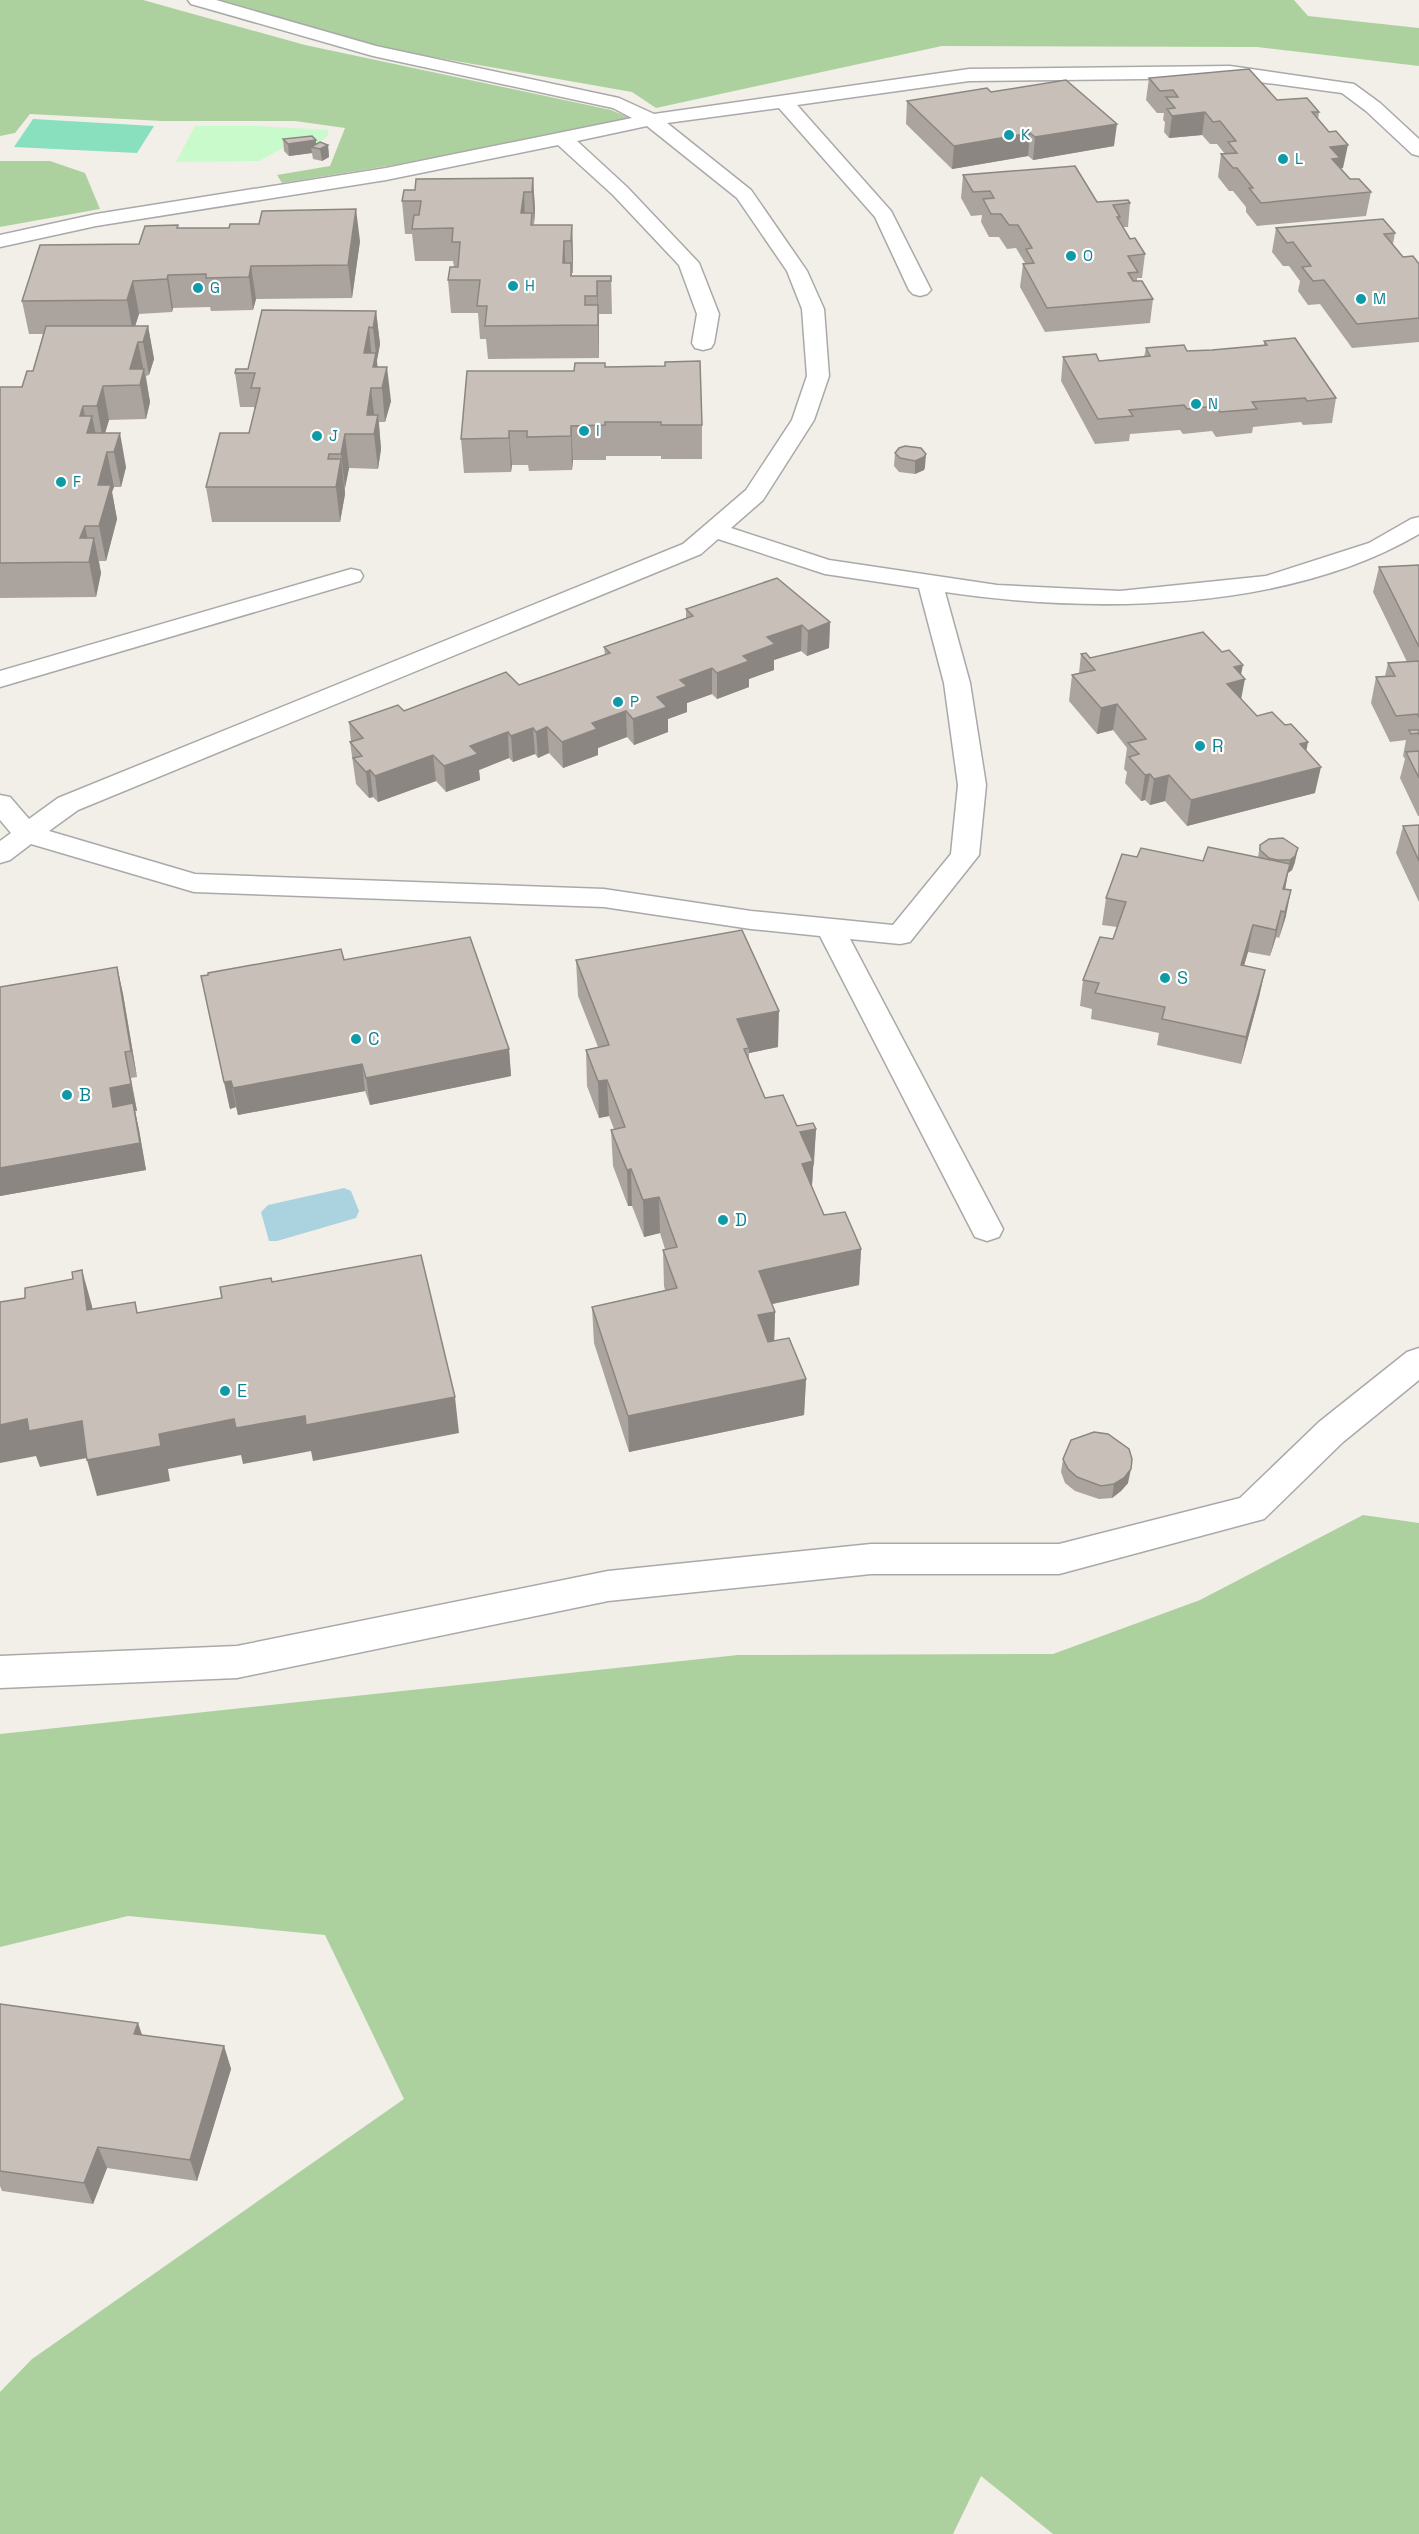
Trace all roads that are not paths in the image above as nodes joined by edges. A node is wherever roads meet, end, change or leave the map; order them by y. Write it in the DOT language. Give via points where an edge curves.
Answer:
graph roads {
  1 [pos="197,0"];
  2 [pos="783,101"];
  3 [pos="651,120"];
  4 [pos="562,138"];
  5 [pos="1419,150"];
  6 [pos="0,241"];
  7 [pos="920,290"];
  8 [pos="703,343"];
  9 [pos="1419,524"];
  10 [pos="714,530"];
  11 [pos="351,576"];
  12 [pos="930,583"];
  13 [pos="0,679"];
  14 [pos="0,802"];
  15 [pos="27,834"];
  16 [pos="0,854"];
  17 [pos="830,928"];
  18 [pos="987,1229"];
  19 [pos="1419,1361"];
  20 [pos="0,1672"];
  1 -- 3 [label="lane" via="373,51 619,104"];
  2 -- 3 [label="lane"];
  2 -- 5 [label="lane" via="969,75 1230,72 1347,88"];
  2 -- 7 [label="lane" via="884,215"];
  3 -- 4 [label="lane"];
  3 -- 10 [label="lane" via="744,194 797,271 813,309 818,376 803,420 755,495"];
  4 -- 6 [label="lane" via="386,174 96,220"];
  4 -- 8 [label="lane" via="620,190 688,263 708,314"];
  9 -- 12 [label="lane" via="1378,548 1269,583 1120,598 997,592"];
  10 -- 12 [label="lane" via="825,567"];
  10 -- 15 [label="lane" via="692,549 68,804"];
  11 -- 13 [label="lane"];
  12 -- 17 [label="lane" via="957,683 972,785 965,855 900,935"];
  14 -- 15 [label="lane"];
  15 -- 16 [label="lane"];
  15 -- 17 [label="lane" via="194,883 604,898"];
  17 -- 18 [label="lane"];
  19 -- 20 [label="lane" via="1331,1432 1251,1509 1059,1559 871,1559 608,1586 237,1662"];
}
